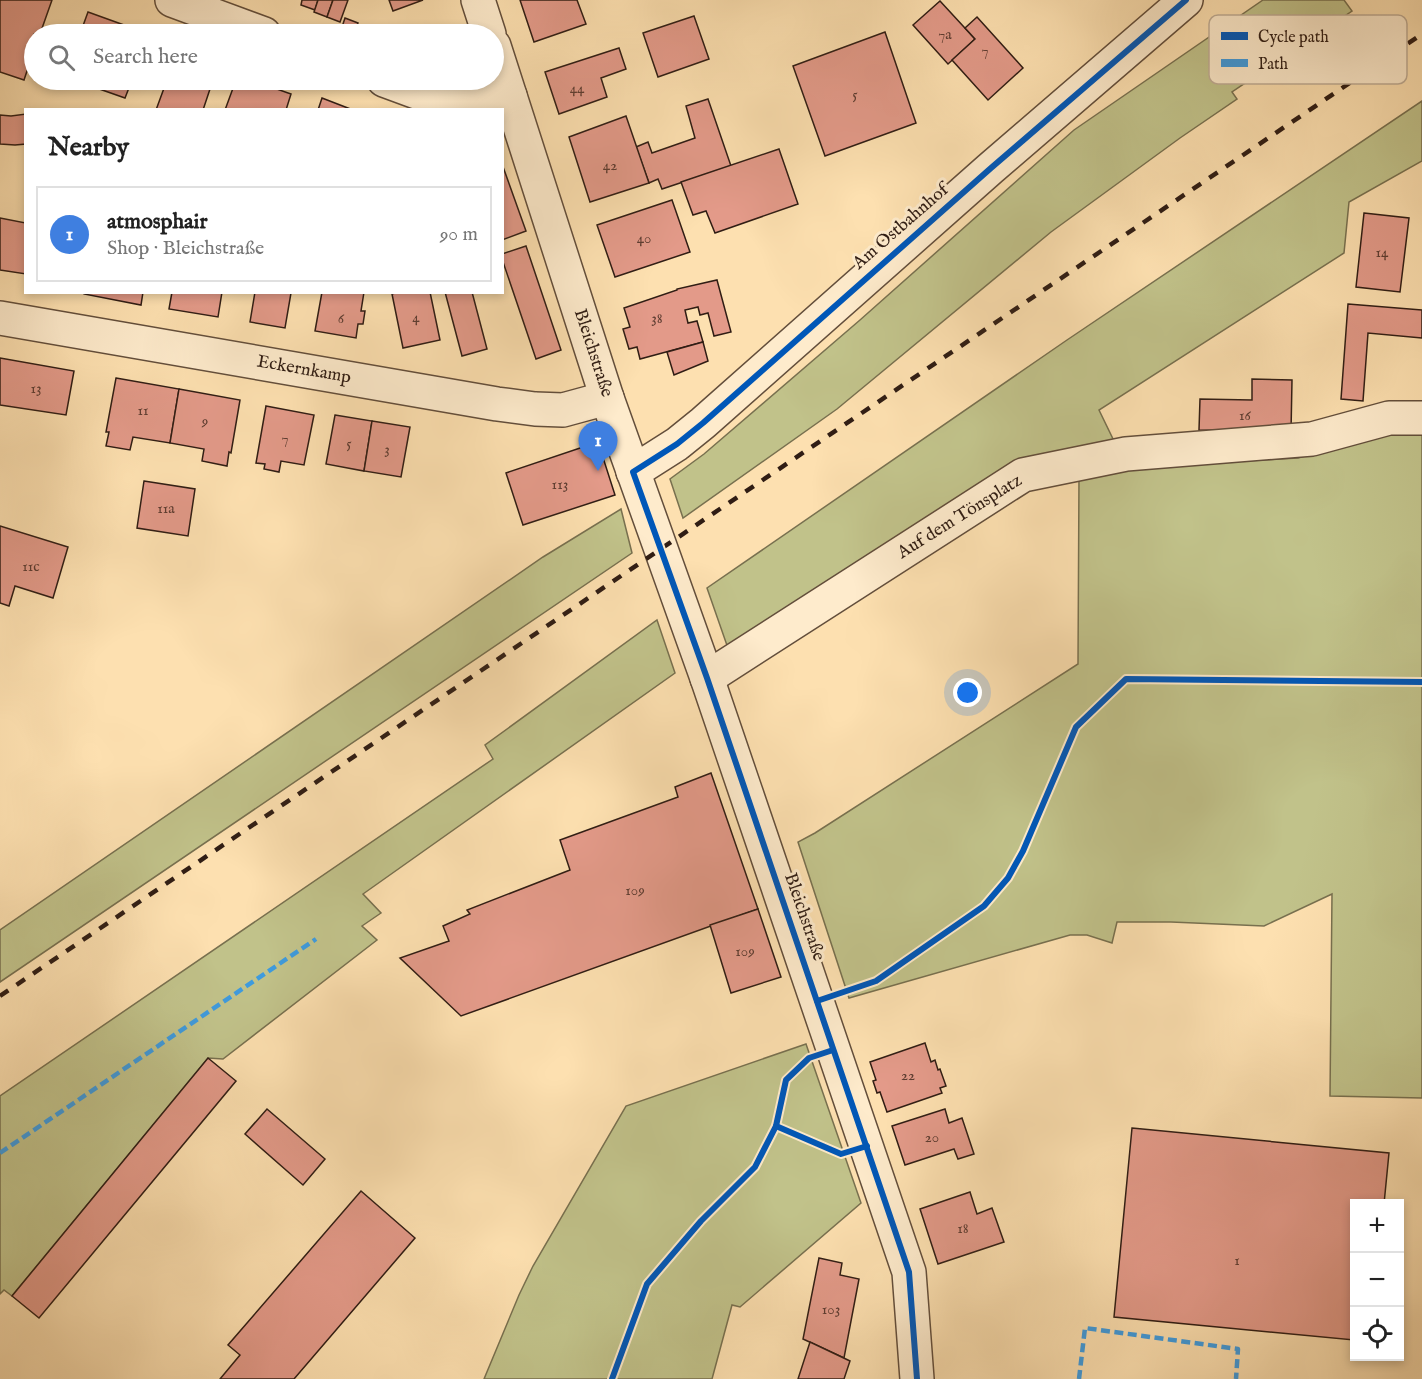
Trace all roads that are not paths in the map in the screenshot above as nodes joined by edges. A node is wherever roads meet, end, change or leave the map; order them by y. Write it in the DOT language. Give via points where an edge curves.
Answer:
graph roads {
  1 [pos="172,0"];
  2 [pos="478,0"];
  3 [pos="1186,0"];
  4 [pos="237,24"];
  5 [pos="486,24"];
  6 [pos="504,77"];
  7 [pos="411,90"];
  8 [pos="510,96"];
  9 [pos="0,318"];
  10 [pos="607,398"];
  11 [pos="1422,418"];
  12 [pos="633,472"];
  13 [pos="707,678"];
  14 [pos="917,1379"];
  1 -- 4 [label="street"];
  2 -- 5 [label="street"];
  3 -- 12 [label="street, Am Ostbahnhof" via="703,423"];
  6 -- 8 [label="street, Bleichstraße"];
  7 -- 8 [label="street" via="468,104"];
  8 -- 10 [label="street, Bleichstraße"];
  9 -- 10 [label="street, Eckernkamp" via="535,410 564,410"];
  10 -- 12 [label="street, Bleichstraße"];
  11 -- 13 [label="street, Auf dem Tönsplatz" via="1389,418 1312,439 1126,454 1023,475"];
  12 -- 13 [label="street, Bleichstraße"];
  13 -- 14 [label="street, Bleichstraße" via="909,1272"];
}
